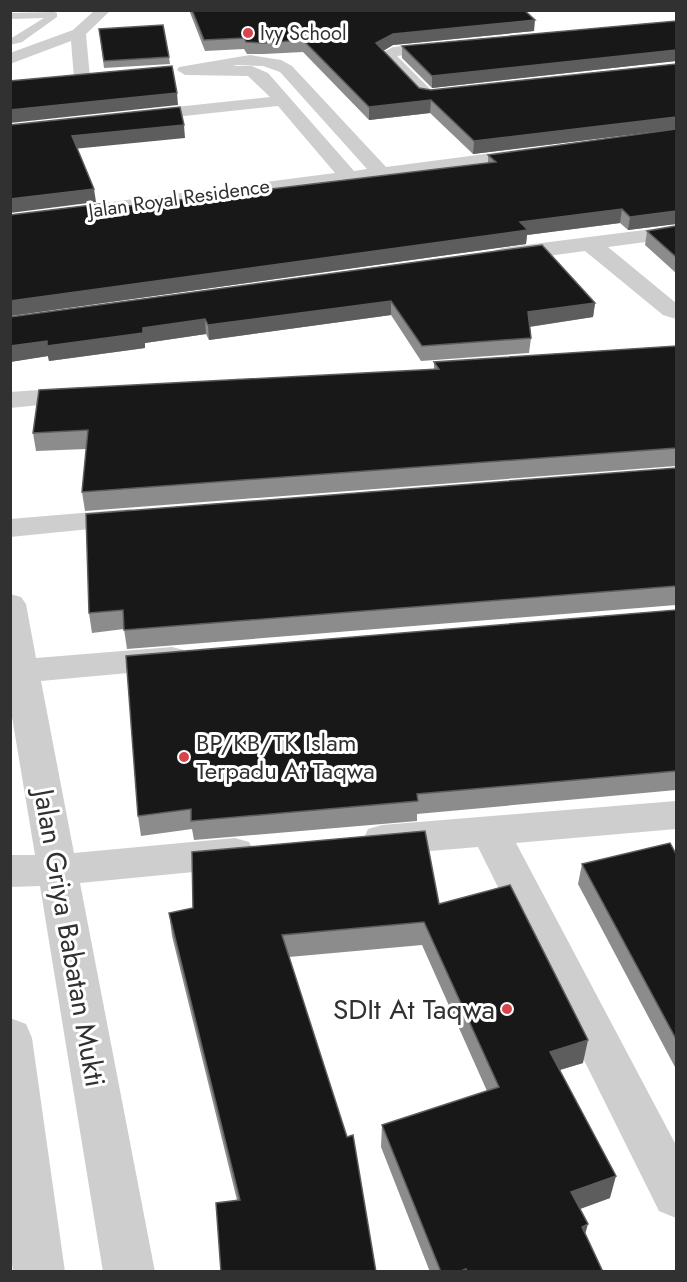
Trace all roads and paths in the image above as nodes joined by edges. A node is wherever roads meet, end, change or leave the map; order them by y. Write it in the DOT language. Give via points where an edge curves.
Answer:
graph roads {
  1 [pos="104,10"];
  2 [pos="10,16"];
  3 [pos="39,27"];
  4 [pos="20,28"];
  5 [pos="78,33"];
  6 [pos="10,42"];
  7 [pos="464,45"];
  8 [pos="10,59"];
  9 [pos="82,78"];
  10 [pos="472,91"];
  11 [pos="281,100"];
  12 [pos="116,118"];
  13 [pos="546,152"];
  14 [pos="380,172"];
  15 [pos="348,176"];
  16 [pos="10,221"];
  17 [pos="676,232"];
  18 [pos="589,243"];
  19 [pos="483,258"];
  20 [pos="676,312"];
  21 [pos="106,393"];
  22 [pos="10,400"];
  23 [pos="158,516"];
  24 [pos="10,528"];
  25 [pos="10,604"];
  26 [pos="198,656"];
  27 [pos="23,671"];
  28 [pos="676,815"];
  29 [pos="490,831"];
  30 [pos="349,843"];
  31 [pos="267,850"];
  32 [pos="58,870"];
  33 [pos="10,871"];
  34 [pos="10,1038"];
  35 [pos="16,1122"];
  36 [pos="676,1194"];
  37 [pos="39,1272"];
  38 [pos="129,1272"];
  1 -- 5 [label="street"];
  2 -- 3 [label="lane" via="54,15"];
  3 -- 4 [label="lane"];
  3 -- 6 [label="lane"];
  5 -- 8 [label="street"];
  5 -- 9 [label="street"];
  7 -- 10 [label="street" via="386,56 426,94"];
  11 -- 12 [label="street"];
  11 -- 14 [label="street" via="262,76 252,71 176,70 249,60 278,63"];
  11 -- 15 [label="street"];
  13 -- 14 [label="street, Jalan Royal Residence"];
  14 -- 15 [label="street, Jalan Royal Residence"];
  15 -- 16 [label="street, Jalan Royal Residence"];
  17 -- 18 [label="street"];
  18 -- 19 [label="street"];
  18 -- 20 [label="street"];
  21 -- 22 [label="street"];
  23 -- 24 [label="street"];
  25 -- 27 [label="street, Jalan Griya Babatan Mukti"];
  26 -- 27 [label="street"];
  27 -- 32 [label="street, Jalan Griya Babatan Mukti"];
  28 -- 29 [label="street"];
  29 -- 30 [label="street"];
  29 -- 36 [label="street"];
  31 -- 32 [label="street"];
  32 -- 33 [label="street"];
  32 -- 38 [label="street, Jalan Griya Babatan Mukti"];
  34 -- 35 [label="street"];
  35 -- 37 [label="street"];
}
